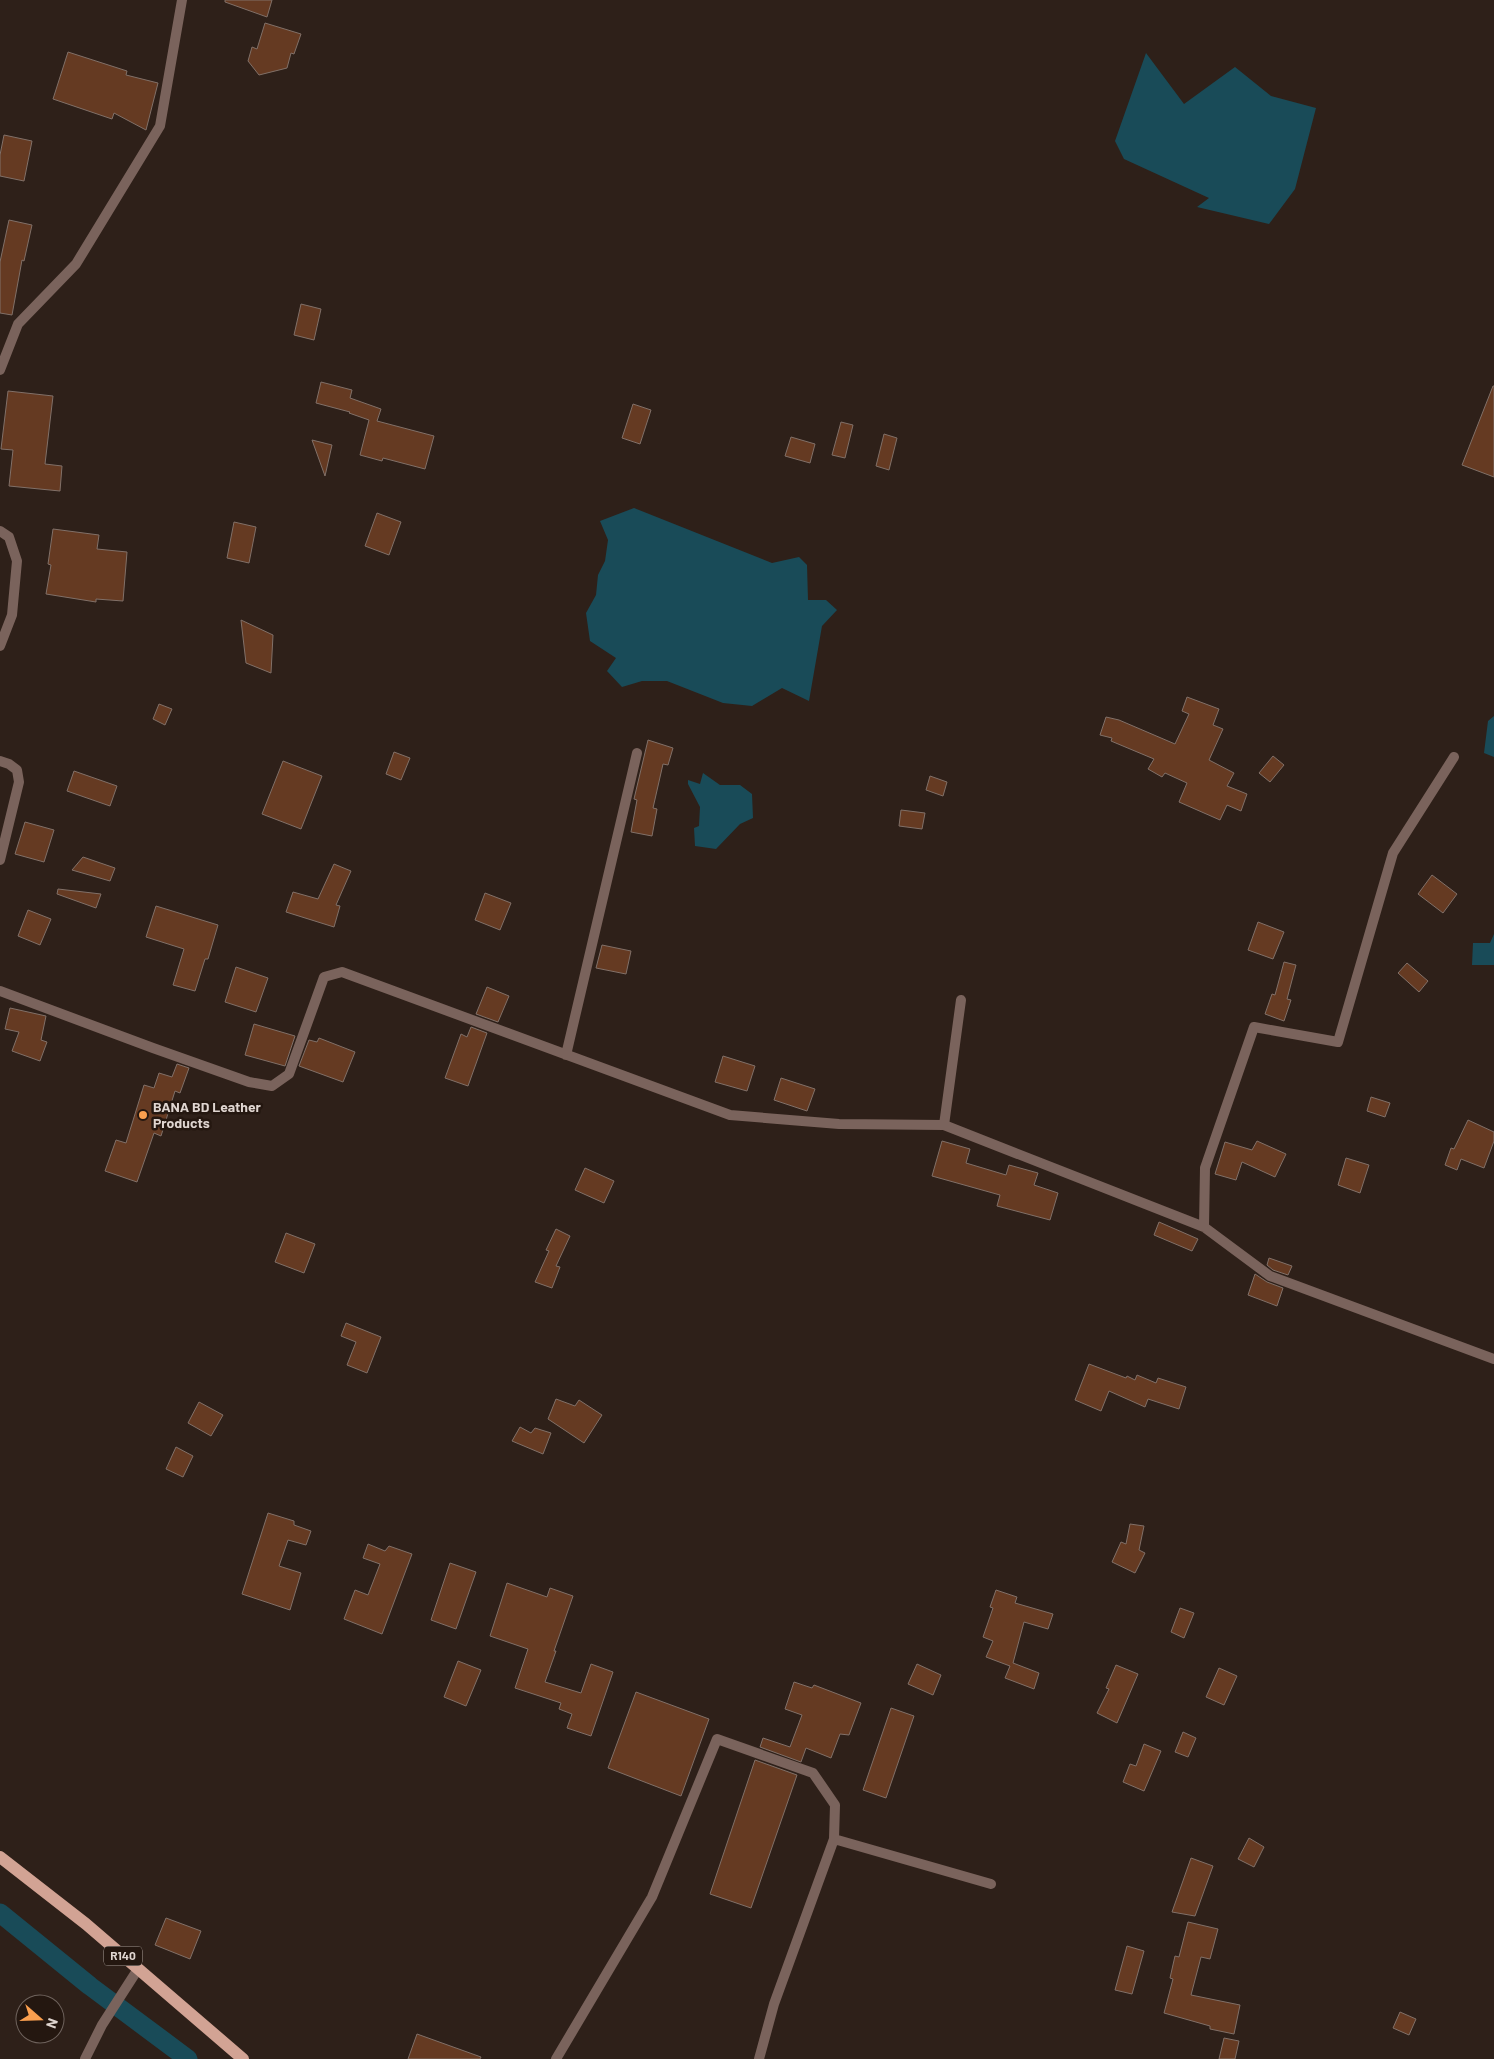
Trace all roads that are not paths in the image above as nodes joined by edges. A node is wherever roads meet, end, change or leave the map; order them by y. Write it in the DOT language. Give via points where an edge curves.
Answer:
graph roads {
  1 [pos="182,0"];
  2 [pos="0,370"];
  3 [pos="0,531"];
  4 [pos="0,646"];
  5 [pos="637,753"];
  6 [pos="1454,757"];
  7 [pos="0,762"];
  8 [pos="0,860"];
  9 [pos="0,991"];
  10 [pos="961,1000"];
  11 [pos="566,1055"];
  12 [pos="944,1125"];
  13 [pos="1204,1227"];
  14 [pos="1494,1359"];
  15 [pos="834,1839"];
  16 [pos="0,1857"];
  17 [pos="991,1884"];
  18 [pos="136,1971"];
  19 [pos="85,2059"];
  20 [pos="243,2059"];
  21 [pos="556,2059"];
  22 [pos="759,2059"];
  1 -- 2 [label="street" via="160,126 76,264 18,324"];
  3 -- 4 [label="street" via="9,538 17,562 12,615"];
  5 -- 11 [label="street"];
  6 -- 13 [label="street" via="1393,853 1338,1042 1254,1027 1205,1168"];
  7 -- 8 [label="street" via="16,770 19,782"];
  9 -- 11 [label="street" via="162,1052 249,1082 272,1086 289,1074 324,977 342,972"];
  10 -- 12 [label="street"];
  11 -- 12 [label="street" via="730,1115 839,1124"];
  12 -- 13 [label="street"];
  13 -- 14 [label="street" via="1270,1276"];
  15 -- 17 [label="street"];
  15 -- 21 [label="street" via="835,1805 813,1773 717,1739 652,1897"];
  15 -- 22 [label="street" via="774,2004"];
  16 -- 18 [label="main road, R140" via="86,1924"];
  18 -- 19 [label="street" via="102,2024"];
  18 -- 20 [label="main road, R140"];
}
